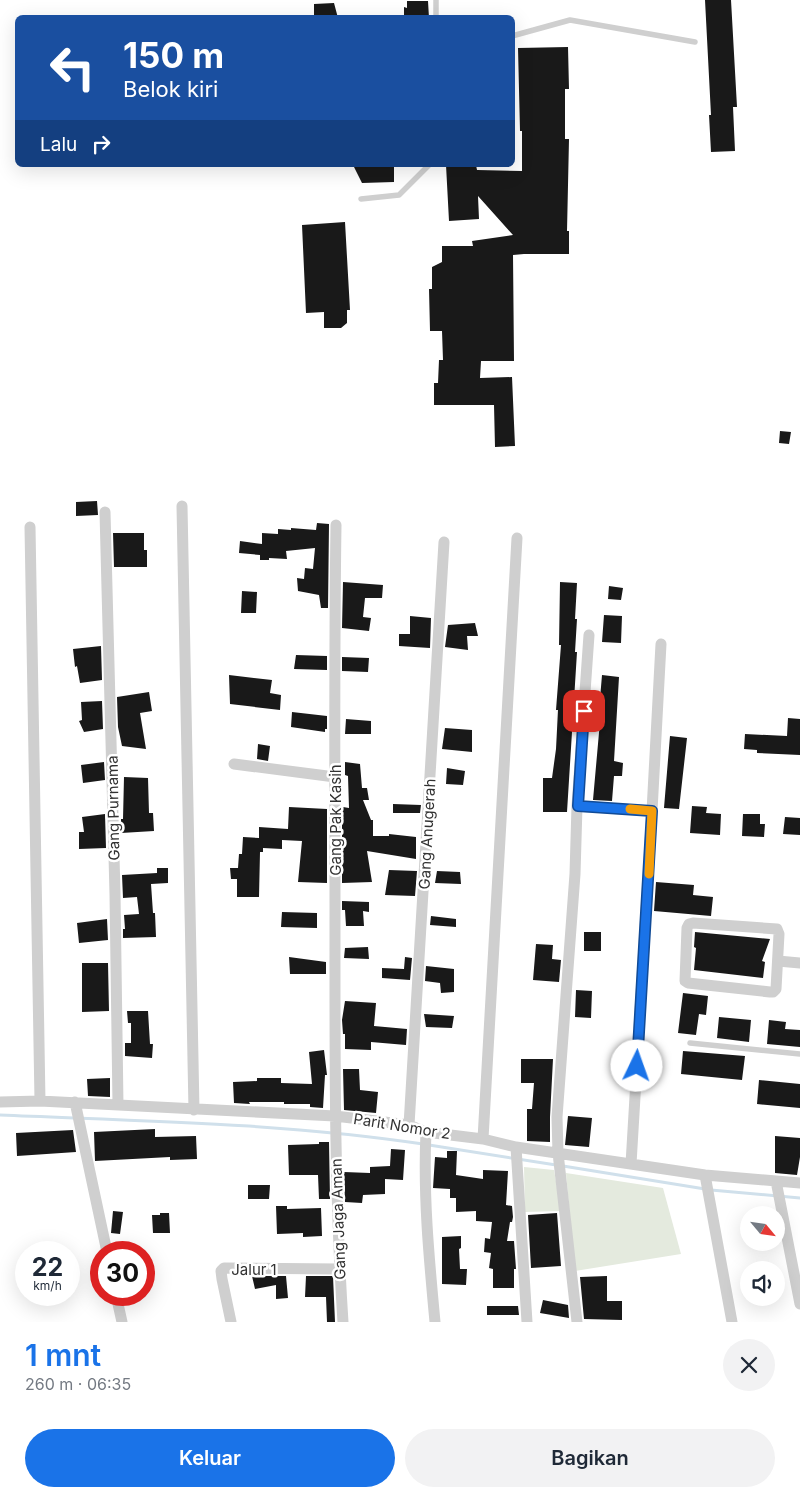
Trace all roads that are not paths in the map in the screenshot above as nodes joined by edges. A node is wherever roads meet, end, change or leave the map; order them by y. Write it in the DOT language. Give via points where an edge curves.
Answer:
graph roads {
  1 [pos="436,0"];
  2 [pos="436,15"];
  3 [pos="515,35"];
  4 [pos="695,42"];
  5 [pos="428,167"];
  6 [pos="362,199"];
  7 [pos="182,506"];
  8 [pos="105,512"];
  9 [pos="336,525"];
  10 [pos="30,527"];
  11 [pos="517,538"];
  12 [pos="444,542"];
  13 [pos="589,635"];
  14 [pos="661,644"];
  15 [pos="234,764"];
  16 [pos="335,777"];
  17 [pos="578,806"];
  18 [pos="652,811"];
  19 [pos="778,960"];
  20 [pos="800,963"];
  21 [pos="690,1043"];
  22 [pos="800,1054"];
  23 [pos="40,1100"];
  24 [pos="0,1102"];
  25 [pos="118,1105"];
  26 [pos="194,1110"];
  27 [pos="77,1112"];
  28 [pos="335,1116"];
  29 [pos="409,1125"];
  30 [pos="426,1132"];
  31 [pos="483,1139"];
  32 [pos="516,1147"];
  33 [pos="558,1153"];
  34 [pos="631,1164"];
  35 [pos="705,1175"];
  36 [pos="776,1181"];
  37 [pos="800,1183"];
  38 [pos="105,1241"];
  39 [pos="339,1269"];
  40 [pos="800,1304"];
  41 [pos="118,1306"];
  42 [pos="122,1322"];
  43 [pos="231,1322"];
  44 [pos="343,1322"];
  45 [pos="435,1322"];
  46 [pos="527,1322"];
  47 [pos="577,1322"];
  48 [pos="732,1322"];
  1 -- 2 [label="lane"];
  3 -- 4 [label="lane" via="570,20"];
  5 -- 6 [label="lane" via="399,195"];
  7 -- 26 [label="street"];
  8 -- 25 [label="street, Gang Purnama"];
  9 -- 16 [label="street, Gang Pak Kasih"];
  10 -- 23 [label="street"];
  11 -- 31 [label="street"];
  12 -- 29 [label="street, Gang Anugerah"];
  13 -- 17 [label="street"];
  14 -- 18 [label="street"];
  15 -- 16 [label="street"];
  16 -- 28 [label="street, Gang Pak Kasih"];
  17 -- 18 [label="street"];
  17 -- 33 [label="street" via="576,874 557,1117"];
  18 -- 34 [label="street"];
  19 -- 19 [label="street" via="777,986 773,992 688,983 684,977 687,928 693,923 777,929"];
  19 -- 20 [label="street"];
  21 -- 22 [label="lane"];
  23 -- 24 [label="street, Parit Nomor 2"];
  23 -- 27 [label="street, Parit Nomor 2"];
  25 -- 26 [label="street, Parit Nomor 2"];
  25 -- 27 [label="street, Parit Nomor 2"];
  26 -- 28 [label="street, Parit Nomor 2"];
  27 -- 38 [label="street"];
  28 -- 29 [label="street, Parit Nomor 2"];
  28 -- 39 [label="street, Gang Jaga Aman"];
  29 -- 30 [label="street, Parit Nomor 2"];
  30 -- 31 [label="street, Parit Nomor 2"];
  30 -- 45 [label="street" via="426,1216"];
  31 -- 32 [label="street, Parit Nomor 2"];
  32 -- 33 [label="street, Parit Nomor 2"];
  32 -- 46 [label="street"];
  33 -- 34 [label="street, Parit Nomor 2"];
  33 -- 47 [label="street"];
  34 -- 35 [label="street, Parit Nomor 2"];
  35 -- 36 [label="street, Parit Nomor 2"];
  35 -- 48 [label="street"];
  36 -- 37 [label="street, Parit Nomor 2"];
  36 -- 40 [label="street"];
  39 -- 43 [label="street, Jalur 1" via="224,1268 222,1279"];
  39 -- 44 [label="street, Gang Jaga Aman"];
  41 -- 42 [label="street"];
}
